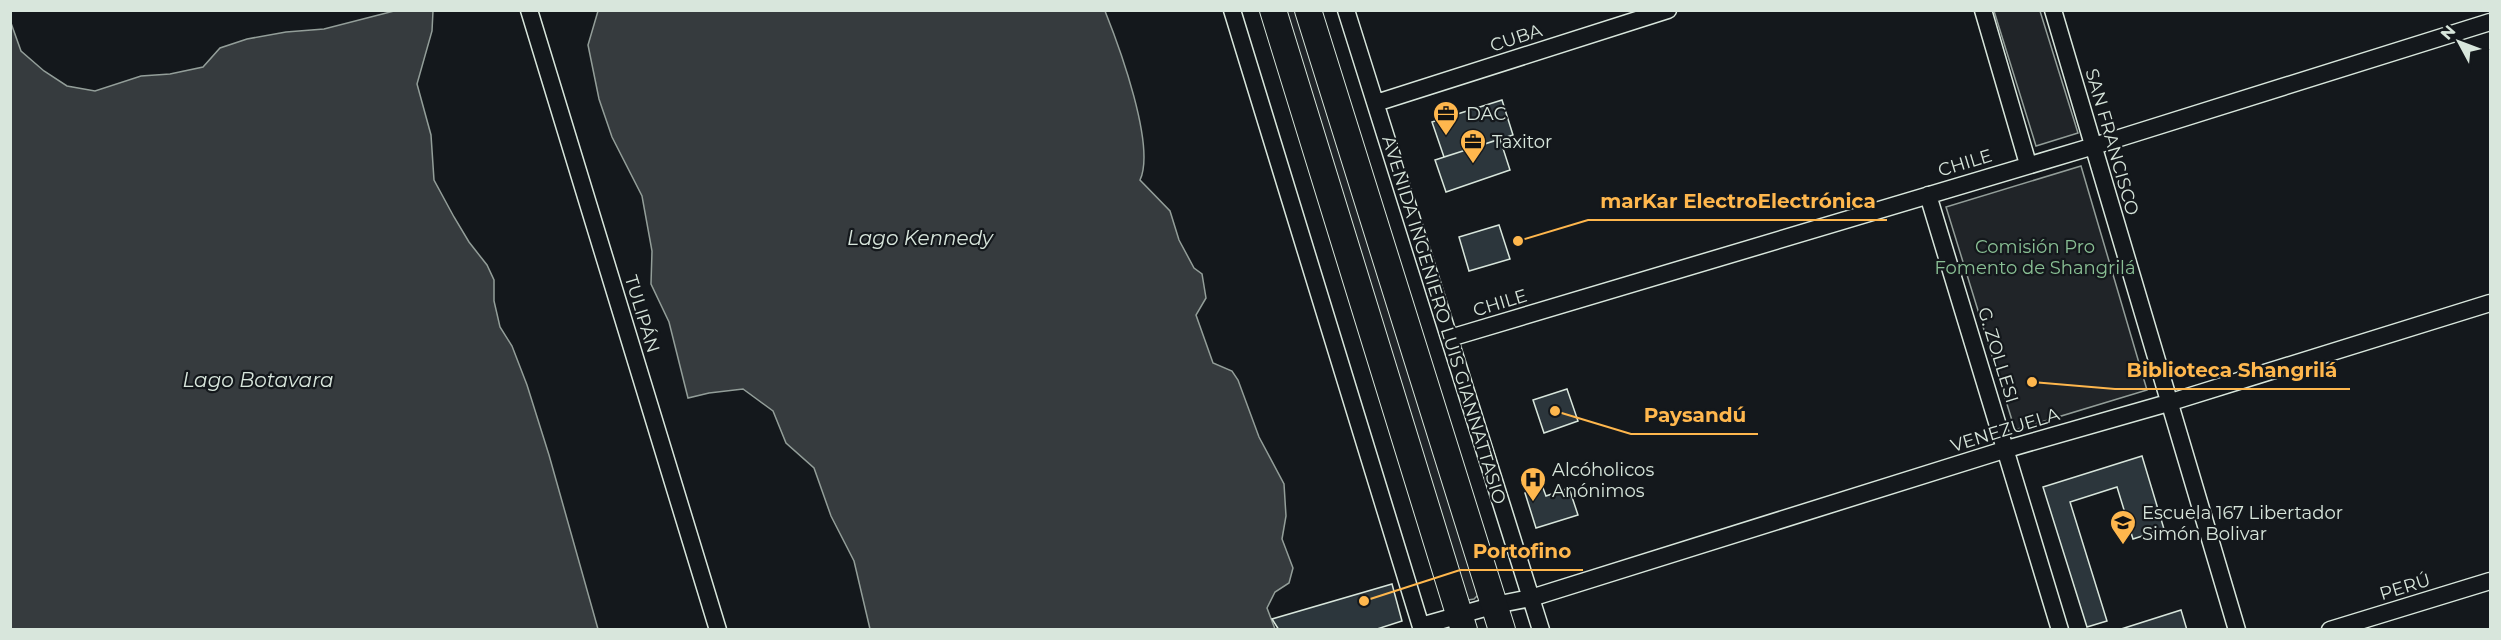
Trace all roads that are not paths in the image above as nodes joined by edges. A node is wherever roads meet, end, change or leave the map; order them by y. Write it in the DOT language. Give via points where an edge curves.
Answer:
graph roads {
  1 [pos="529,10"];
  2 [pos="1232,10"];
  3 [pos="1273,10"];
  4 [pos="1308,10"];
  5 [pos="1346,10"];
  6 [pos="1668,10"];
  7 [pos="1983,10"];
  8 [pos="2053,10"];
  9 [pos="2480,10"];
  10 [pos="2490,16"];
  11 [pos="2490,22"];
  12 [pos="1376,103"];
  13 [pos="2094,146"];
  14 [pos="2028,164"];
  15 [pos="1928,195"];
  16 [pos="2490,303"];
  17 [pos="1450,338"];
  18 [pos="2168,403"];
  19 [pos="2007,449"];
  20 [pos="2490,581"];
  21 [pos="1531,598"];
  22 [pos="1495,605"];
  23 [pos="1462,623"];
  24 [pos="1421,628"];
  25 [pos="718,630"];
  26 [pos="1502,630"];
  27 [pos="1541,630"];
  28 [pos="2060,630"];
  29 [pos="2237,630"];
  30 [pos="2330,630"];
  1 -- 25 [label="street, TULIPÁN"];
  2 -- 24 [label="street"];
  3 -- 23 [label="main road"];
  4 -- 22 [label="main road, AVENIDA INGENIERO LUIS GIANNATTASIO"];
  5 -- 12 [label="street, AVENIDA INGENIERO LUIS GIANNATTASIO"];
  6 -- 12 [label="street, CUBA"];
  7 -- 14 [label="street"];
  8 -- 13 [label="street, SAN FRANCISCO"];
  9 -- 10 [label="street"];
  11 -- 13 [label="street, CHILE"];
  12 -- 17 [label="street, AVENIDA INGENIERO LUIS GIANNATTASIO"];
  13 -- 14 [label="street, CHILE"];
  13 -- 18 [label="street, SAN FRANCISCO"];
  14 -- 15 [label="street, CHILE"];
  15 -- 17 [label="street, CHILE"];
  15 -- 19 [label="street, G. ZOLLESI"];
  16 -- 18 [label="street, VENEZUELA"];
  17 -- 21 [label="street, AVENIDA INGENIERO LUIS GIANNATTASIO"];
  18 -- 19 [label="street, VENEZUELA"];
  18 -- 29 [label="street, SAN FRANCISCO"];
  19 -- 21 [label="street, VENEZUELA"];
  19 -- 28 [label="street, G. ZOLLESI"];
  20 -- 30 [label="street, PERÚ"];
  21 -- 22 [label="street, VENEZUELA"];
  21 -- 27 [label="street, AVENIDA INGENIERO LUIS GIANNATTASIO"];
  22 -- 23 [label="street, VENEZUELA"];
  22 -- 26 [label="main road, AVENIDA INGENIERO LUIS GIANNATTASIO"];
  23 -- 24 [label="street, VENEZUELA"];
}
